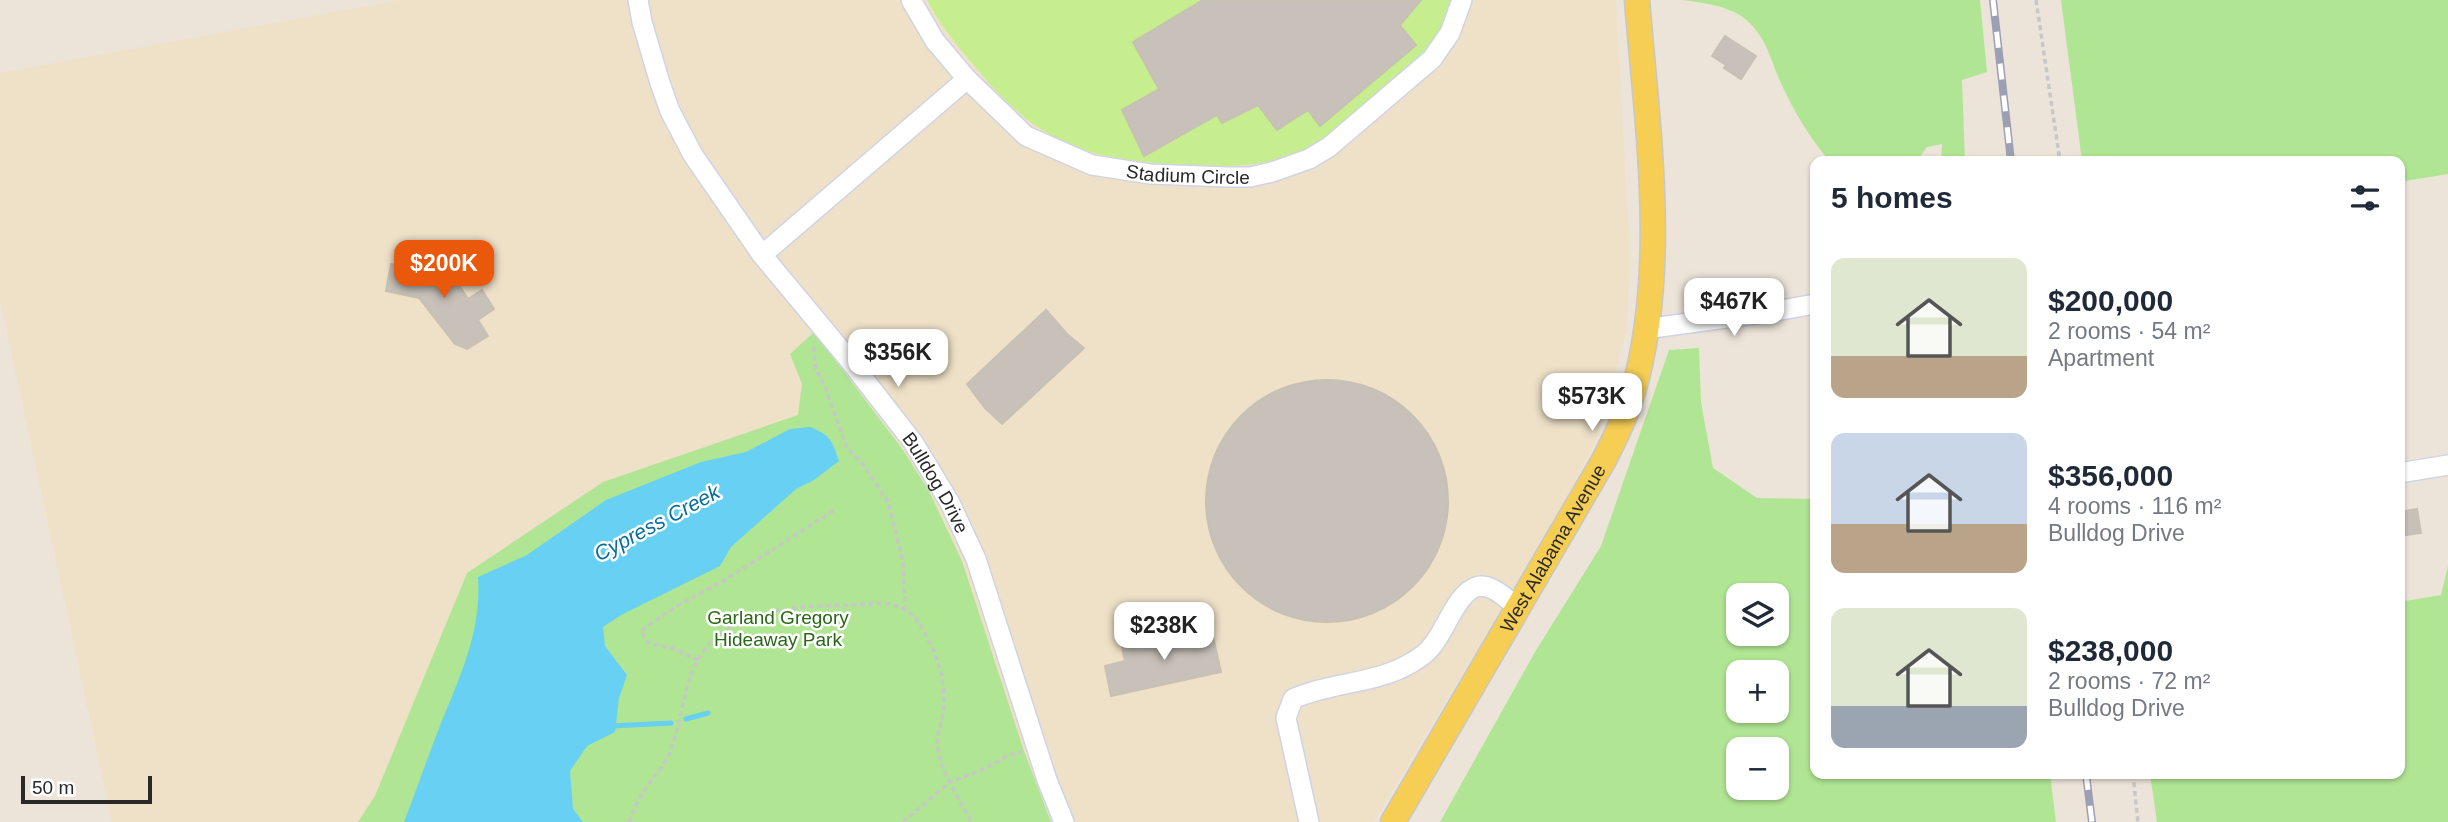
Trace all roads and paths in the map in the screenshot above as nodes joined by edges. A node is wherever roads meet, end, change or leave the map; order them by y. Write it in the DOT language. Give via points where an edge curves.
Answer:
graph roads {
  1 [pos="638,0"];
  2 [pos="911,0"];
  3 [pos="1462,0"];
  4 [pos="1637,0"];
  5 [pos="2036,0"];
  6 [pos="967,79"];
  7 [pos="2059,156"];
  8 [pos="761,255"];
  9 [pos="1810,305"];
  10 [pos="1646,329"];
  11 [pos="820,340"];
  12 [pos="2448,465"];
  13 [pos="2405,472"];
  14 [pos="836,509"];
  15 [pos="1518,607"];
  16 [pos="905,608"];
  17 [pos="698,660"];
  18 [pos="1023,751"];
  19 [pos="2134,779"];
  20 [pos="950,782"];
  21 [pos="629,822"];
  22 [pos="904,822"];
  23 [pos="971,822"];
  24 [pos="1064,822"];
  25 [pos="1309,822"];
  26 [pos="1392,822"];
  27 [pos="2138,822"];
  1 -- 8 [label="street, Bulldog Drive" via="670,111 693,155"];
  2 -- 6 [label="street, Stadium Circle" via="935,41"];
  3 -- 6 [label="street, Stadium Circle" via="1453,26 1432,59 1337,141 1294,166 1250,177 1150,174 1092,165 1026,136"];
  4 -- 10 [label="main road, West Alabama Avenue" via="1652,243"];
  5 -- 7 [label="path"];
  6 -- 8 [label="street"];
  8 -- 24 [label="street, Bulldog Drive" via="913,442 950,503 976,559"];
  9 -- 10 [label="street"];
  10 -- 15 [label="main road, West Alabama Avenue" via="1622,423"];
  11 -- 16 [label="path" via="814,348 815,367 847,448 888,502 903,562"];
  12 -- 13 [label="street"];
  14 -- 17 [label="path" via="642,631 648,643"];
  15 -- 25 [label="street" via="1490,587 1477,586 1464,594 1431,648 1409,664 1293,699 1286,718"];
  15 -- 26 [label="main road, West Alabama Avenue"];
  16 -- 17 [label="path" via="887,603 766,613 724,631"];
  16 -- 20 [label="path" via="922,629 943,680 945,698 937,747"];
  17 -- 21 [label="path" via="672,748"];
  18 -- 20 [label="path"];
  19 -- 27 [label="path"];
  20 -- 22 [label="path"];
  20 -- 23 [label="path"];
}
